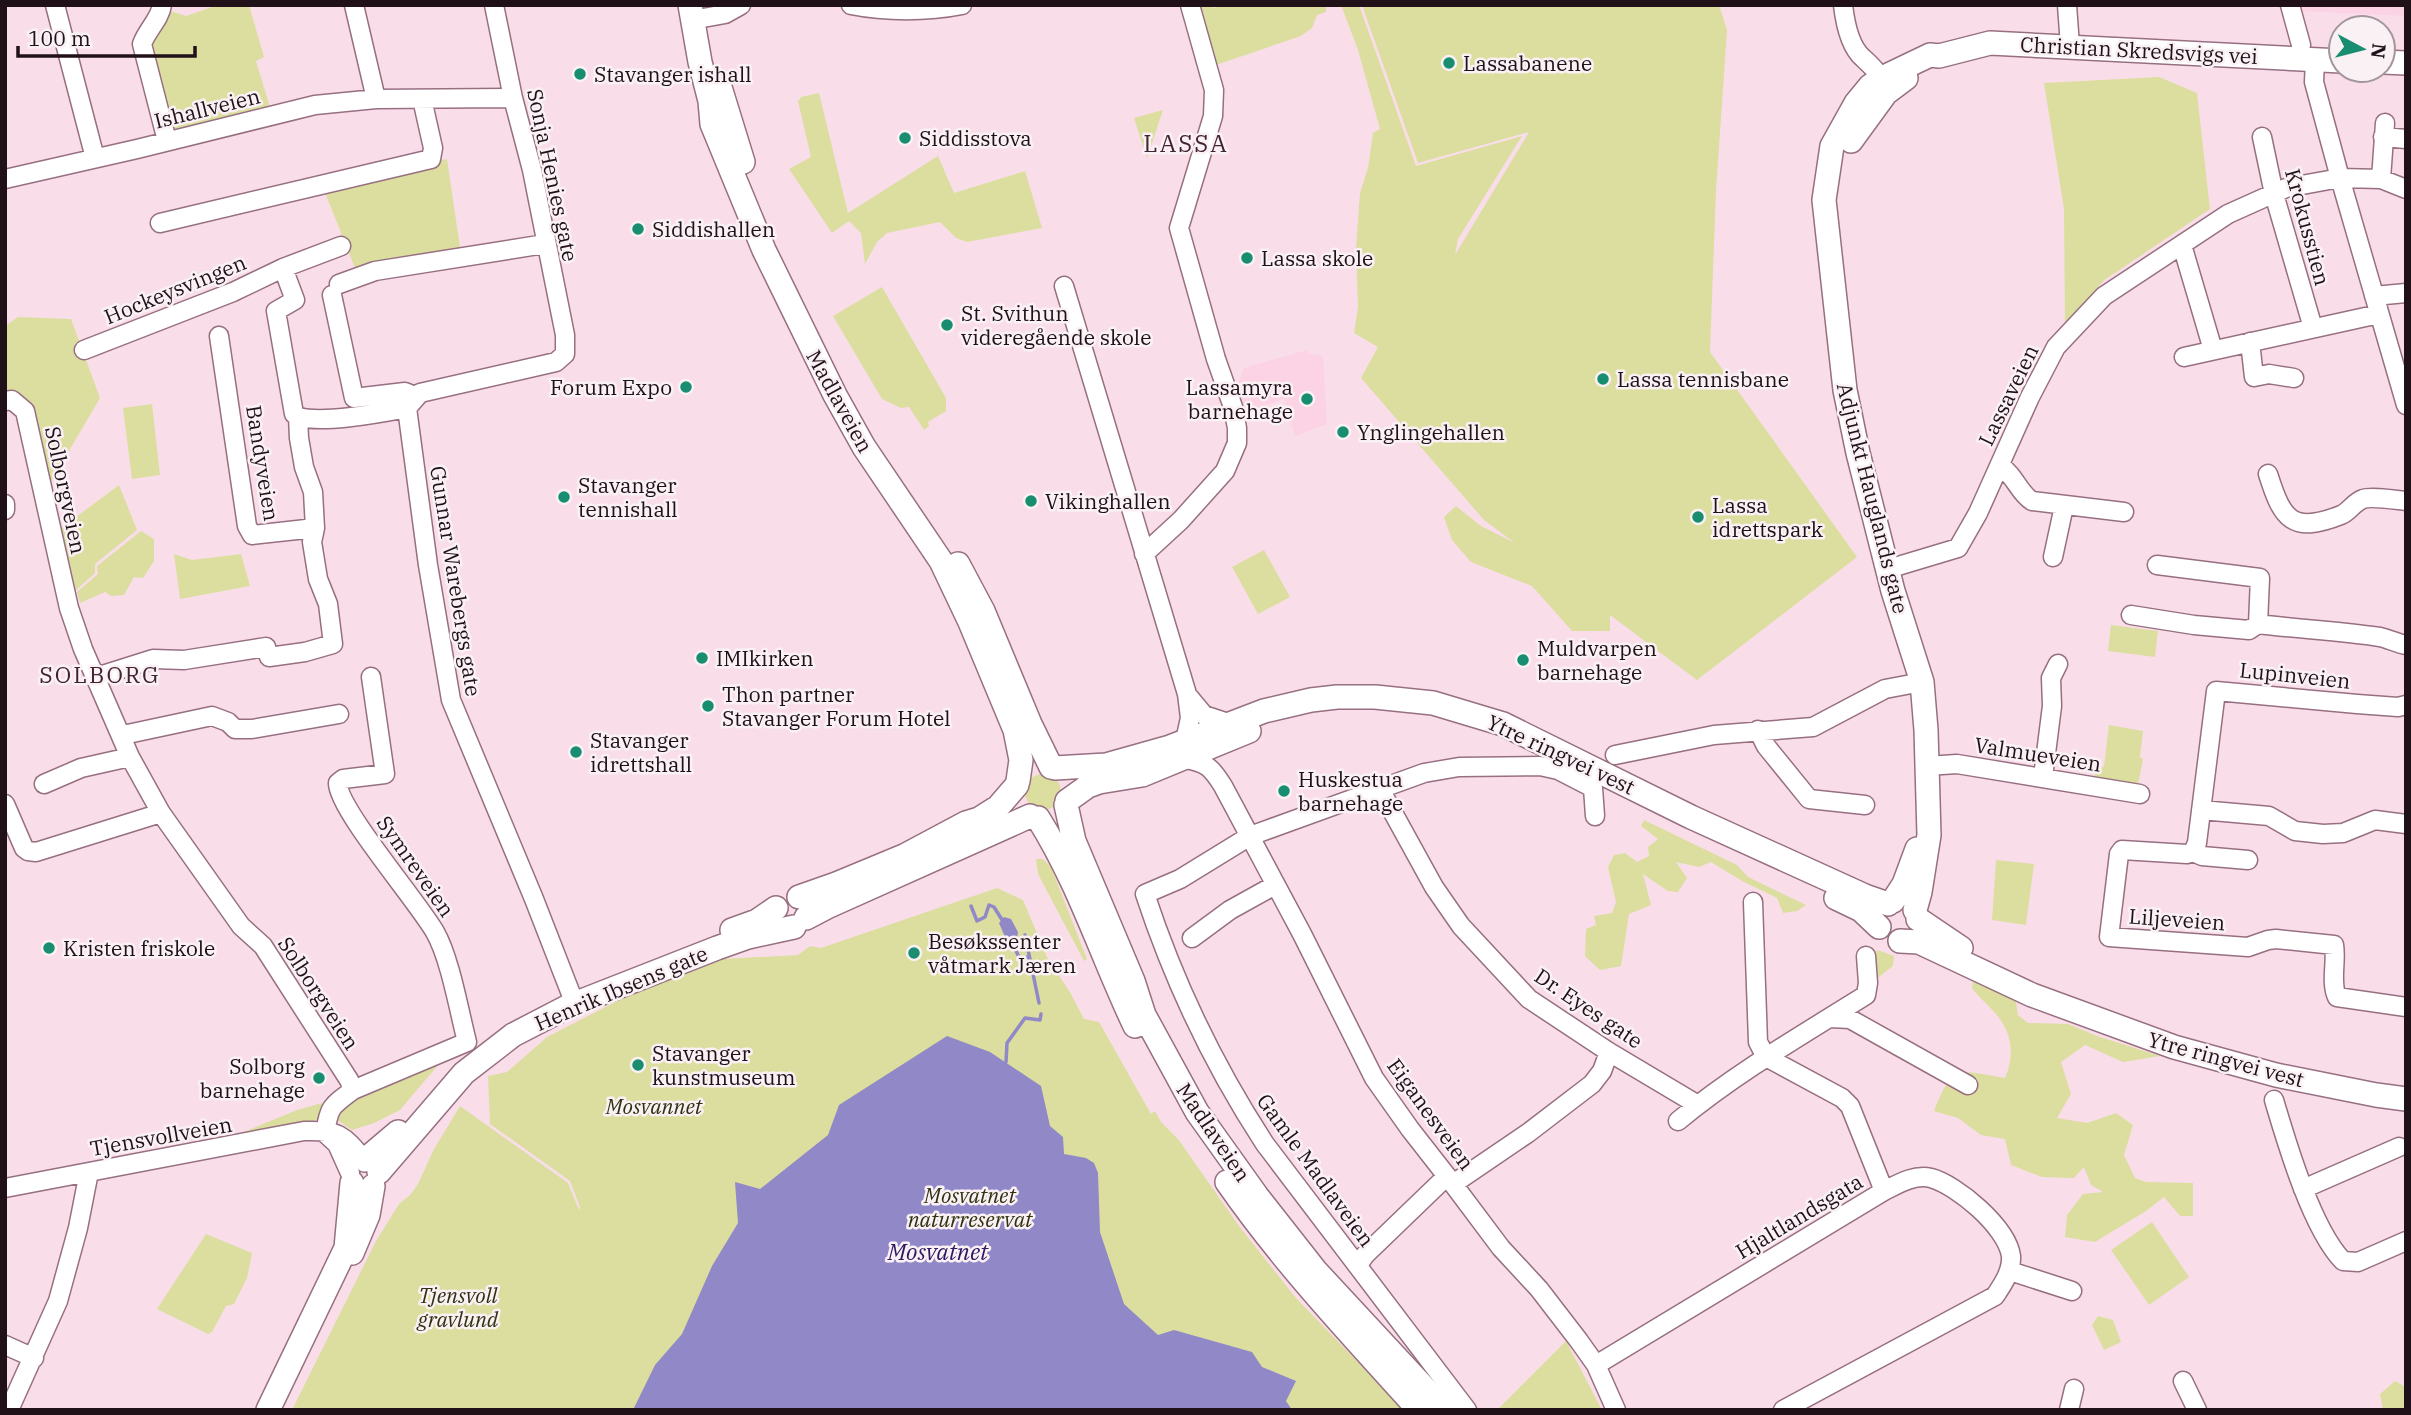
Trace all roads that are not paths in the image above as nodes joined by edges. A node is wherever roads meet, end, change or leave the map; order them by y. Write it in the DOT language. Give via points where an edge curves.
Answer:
graph roads {
  1 [pos="55,5"];
  2 [pos="162,5"];
  3 [pos="354,5"];
  4 [pos="494,5"];
  5 [pos="741,5"];
  6 [pos="851,5"];
  7 [pos="962,5"];
  8 [pos="1190,5"];
  9 [pos="1843,5"];
  10 [pos="2290,5"];
  11 [pos="2066,8"];
  12 [pos="699,11"];
  13 [pos="2051,45"];
  14 [pos="2308,52"];
  15 [pos="2327,57"];
  16 [pos="1879,86"];
  17 [pos="513,98"];
  18 [pos="376,99"];
  19 [pos="422,99"];
  20 [pos="2262,137"];
  21 [pos="2406,139"];
  22 [pos="167,141"];
  23 [pos="95,159"];
  24 [pos="2340,178"];
  25 [pos="5,179"];
  26 [pos="2381,179"];
  27 [pos="2406,189"];
  28 [pos="2274,194"];
  29 [pos="160,223"];
  30 [pos="545,244"];
  31 [pos="2182,245"];
  32 [pos="341,246"];
  33 [pos="283,268"];
  34 [pos="1064,286"];
  35 [pos="2406,293"];
  36 [pos="2374,296"];
  37 [pos="2379,314"];
  38 [pos="2313,328"];
  39 [pos="219,336"];
  40 [pos="2250,342"];
  41 [pos="84,350"];
  42 [pos="2213,351"];
  43 [pos="2185,358"];
  44 [pos="2294,378"];
  45 [pos="5,401"];
  46 [pos="411,402"];
  47 [pos="2406,405"];
  48 [pos="298,417"];
  49 [pos="2000,466"];
  50 [pos="2268,474"];
  51 [pos="2406,501"];
  52 [pos="5,504"];
  53 [pos="2064,506"];
  54 [pos="5,510"];
  55 [pos="2124,512"];
  56 [pos="315,528"];
  57 [pos="1144,554"];
  58 [pos="2053,557"];
  59 [pos="2157,565"];
  60 [pos="1888,569"];
  61 [pos="2131,615"];
  62 [pos="2258,624"];
  63 [pos="2406,645"];
  64 [pos="2058,664"];
  65 [pos="96,677"];
  66 [pos="371,677"];
  67 [pos="1922,682"];
  68 [pos="1187,694"];
  69 [pos="1006,705"];
  70 [pos="2406,705"];
  71 [pos="339,714"];
  72 [pos="1758,730"];
  73 [pos="1228,731"];
  74 [pos="123,736"];
  75 [pos="1185,750"];
  76 [pos="1615,755"];
  77 [pos="130,757"];
  78 [pos="1053,768"];
  79 [pos="1927,770"];
  80 [pos="1142,775"];
  81 [pos="2043,777"];
  82 [pos="1018,783"];
  83 [pos="44,784"];
  84 [pos="1223,786"];
  85 [pos="1380,789"];
  86 [pos="2140,794"];
  87 [pos="1067,803"];
  88 [pos="5,804"];
  89 [pos="1865,805"];
  90 [pos="2201,810"];
  91 [pos="161,813"];
  92 [pos="1595,816"];
  93 [pos="1034,817"];
  94 [pos="966,823"];
  95 [pos="2406,824"];
  96 [pos="1250,836"];
  97 [pos="2193,852"];
  98 [pos="2248,860"];
  99 [pos="1084,866"];
  100 [pos="1275,886"];
  101 [pos="1753,902"];
  102 [pos="1891,903"];
  103 [pos="800,914"];
  104 [pos="1917,915"];
  105 [pos="1879,927"];
  106 [pos="1192,938"];
  107 [pos="1900,941"];
  108 [pos="1866,956"];
  109 [pos="571,994"];
  110 [pos="2051,1002"];
  111 [pos="2406,1007"];
  112 [pos="1829,1018"];
  113 [pos="1609,1052"];
  114 [pos="1766,1057"];
  115 [pos="1968,1084"];
  116 [pos="353,1090"];
  117 [pos="2406,1099"];
  118 [pos="2274,1100"];
  119 [pos="1698,1104"];
  120 [pos="1678,1121"];
  121 [pos="325,1133"];
  122 [pos="2399,1147"];
  123 [pos="89,1172"];
  124 [pos="364,1172"];
  125 [pos="1450,1180"];
  126 [pos="5,1188"];
  127 [pos="2303,1189"];
  128 [pos="1884,1191"];
  129 [pos="2406,1241"];
  130 [pos="2010,1263"];
  131 [pos="1358,1265"];
  132 [pos="2072,1291"];
  133 [pos="5,1345"];
  134 [pos="34,1357"];
  135 [pos="1596,1365"];
  136 [pos="2183,1381"];
  137 [pos="2074,1389"];
  138 [pos="9,1410"];
  139 [pos="268,1410"];
  140 [pos="1419,1410"];
  141 [pos="1445,1410"];
  142 [pos="1467,1410"];
  143 [pos="1616,1410"];
  144 [pos="1783,1410"];
  145 [pos="2069,1410"];
  146 [pos="2197,1410"];
  1 -- 23 [label="street"];
  2 -- 22 [label="street" via="142,44"];
  3 -- 18 [label="street"];
  4 -- 17 [label="street, Sonja Henies gate"];
  5 -- 12 [label="street" via="725,14"];
  6 -- 7 [label="street" via="873,10"];
  8 -- 57 [label="street" via="1215,99 1178,228 1233,407 1237,443 1225,471"];
  9 -- 16 [label="street" via="1854,43 1870,62"];
  10 -- 14 [label="street"];
  11 -- 13 [label="street"];
  12 -- 69 [label="main road, Madlaveien" via="712,124 764,250 864,447 940,561"];
  12 -- 78 [label="main road, Madlaveien" via="748,177 805,308 870,429 970,584"];
  13 -- 14 [label="main road, Christian Skredsvigs vei"];
  13 -- 16 [label="main road, Christian Skredsvigs vei" via="1990,43 1939,57 1930,55"];
  14 -- 15 [label="main road, Christian Skredsvigs vei"];
  14 -- 24 [label="street"];
  16 -- 60 [label="main road, Adjunkt Hauglands gate" via="1857,103 1832,146 1824,200 1845,390"];
  17 -- 19 [label="street, Ishallveien"];
  17 -- 30 [label="street, Sonja Henies gate"];
  18 -- 19 [label="street, Ishallveien"];
  18 -- 22 [label="street, Ishallveien" via="315,105"];
  19 -- 29 [label="street" via="433,148 431,159"];
  20 -- 28 [label="street, Krokusstien"];
  21 -- 26 [label="street" via="2384,130"];
  22 -- 23 [label="street, Ishallveien"];
  23 -- 25 [label="street, Ishallveien"];
  24 -- 26 [label="street, Lassaveien"];
  24 -- 28 [label="street, Lassaveien"];
  24 -- 36 [label="street"];
  26 -- 27 [label="street"];
  28 -- 31 [label="street, Lassaveien" via="2228,214"];
  28 -- 38 [label="street, Krokusstien"];
  30 -- 46 [label="street, Sonja Henies gate" via="565,354 556,362 437,388"];
  30 -- 46 [label="street" via="376,271 335,290 354,398 405,392"];
  31 -- 42 [label="street"];
  31 -- 49 [label="street, Lassaveien" via="2104,296 2056,347"];
  32 -- 33 [label="street, Hockeysvingen"];
  33 -- 41 [label="street, Hockeysvingen"];
  33 -- 48 [label="street" via="295,300 276,311 292,408"];
  34 -- 57 [label="street"];
  35 -- 36 [label="street"];
  36 -- 37 [label="street"];
  37 -- 38 [label="street"];
  37 -- 47 [label="street"];
  38 -- 40 [label="street"];
  39 -- 56 [label="street, Bandyveien" via="247,526 252,535"];
  40 -- 42 [label="street"];
  40 -- 44 [label="street" via="2254,377"];
  42 -- 43 [label="street"];
  45 -- 65 [label="street, Solborgveien" via="12,400 25,411 69,608"];
  46 -- 48 [label="street" via="367,415"];
  46 -- 109 [label="street, Gunnar Warebergs gate" via="422,525 451,700"];
  48 -- 56 [label="street"];
  49 -- 53 [label="street" via="2013,475 2028,498"];
  49 -- 60 [label="street, Lassaveien" via="1958,548"];
  50 -- 51 [label="street" via="2278,506 2297,522 2342,515 2363,499"];
  52 -- 54 [label="street"];
  53 -- 55 [label="street"];
  53 -- 58 [label="street"];
  56 -- 65 [label="street" via="312,542 333,644 268,657 266,648 184,660 153,659"];
  57 -- 68 [label="street"];
  59 -- 62 [label="street" via="2260,578"];
  60 -- 67 [label="main road, Adjunkt Hauglands gate"];
  61 -- 62 [label="street" via="2249,630"];
  62 -- 63 [label="street" via="2384,638"];
  64 -- 81 [label="street" via="2050,678 2052,706"];
  65 -- 74 [label="street, Solborgveien"];
  66 -- 116 [label="street, Symreveien" via="385,774 343,779 339,791 435,931 467,1042"];
  67 -- 72 [label="street" via="1885,689 1813,727"];
  67 -- 79 [label="main road, Adjunkt Hauglands gate"];
  68 -- 73 [label="street" via="1204,715"];
  68 -- 75 [label="street" via="1191,718"];
  69 -- 82 [label="main road, Madlaveien" via="1021,760"];
  69 -- 94 [label="main road" via="1000,724 1007,755 1002,779 989,802"];
  70 -- 90 [label="street, Lupinveien" via="2216,691"];
  71 -- 74 [label="street" via="251,729 235,729 212,716"];
  72 -- 76 [label="street"];
  72 -- 89 [label="street" via="1809,799"];
  73 -- 75 [label="main road, Ytre ringvei vest"];
  73 -- 84 [label="street, Eiganesveien" via="1217,767"];
  73 -- 102 [label="main road, Ytre ringvei vest" via="1287,705 1338,696 1404,699 1453,708 1503,724 1691,817 1865,896"];
  73 -- 105 [label="main road, Ytre ringvei vest" via="1373,705 1462,716 1504,732 1861,910"];
  74 -- 77 [label="street, Solborgveien"];
  75 -- 78 [label="main road, Ytre ringvei vest" via="1106,765"];
  75 -- 80 [label="main road, Ytre ringvei vest"];
  75 -- 84 [label="street, Eiganesveien" via="1212,769"];
  77 -- 83 [label="street" via="81,768"];
  77 -- 91 [label="street, Solborgveien"];
  78 -- 82 [label="main road" via="1030,769"];
  78 -- 87 [label="main road" via="1069,787"];
  79 -- 81 [label="street, Valmueveien" via="1957,764"];
  79 -- 102 [label="main road, Adjunkt Hauglands gate" via="1914,859"];
  79 -- 104 [label="main road, Adjunkt Hauglands gate" via="1929,835"];
  80 -- 87 [label="main road, Ytre ringvei vest" via="1088,786"];
  80 -- 99 [label="main road" via="1101,792 1087,805 1083,824 1089,851"];
  81 -- 86 [label="street, Valmueveien"];
  82 -- 93 [label="main road" via="1018,803"];
  82 -- 94 [label="main road, Henrik Ibsens gate" via="989,814"];
  84 -- 96 [label="street, Eiganesveien"];
  85 -- 92 [label="street" via="1424,773 1459,767 1540,766 1593,788"];
  85 -- 96 [label="street"];
  85 -- 113 [label="street, Dr. Eyes gate" via="1461,926 1529,999"];
  87 -- 93 [label="main road" via="1054,816"];
  87 -- 99 [label="main road, Madlaveien"];
  88 -- 91 [label="street" via="24,848 37,852"];
  90 -- 95 [label="street" via="2269,816 2295,831 2323,834 2339,834 2375,820"];
  90 -- 97 [label="street, Lupinveien"];
  91 -- 116 [label="street, Solborgveien" via="241,926 263,946"];
  93 -- 103 [label="main road, Henrik Ibsens gate"];
  93 -- 140 [label="main road, Madlaveien" via="1063,859 1145,1046 1211,1157 1278,1250"];
  94 -- 103 [label="main road, Henrik Ibsens gate" via="836,884"];
  96 -- 100 [label="street, Eiganesveien"];
  96 -- 131 [label="street, Gamle Madlaveien" via="1180,879 1145,894 1205,1041 1233,1094 1265,1144"];
  97 -- 98 [label="street, Liljeveien"];
  97 -- 111 [label="street, Liljeveien" via="2122,850 2109,937 2248,947 2277,939 2334,945 2337,997"];
  99 -- 141 [label="main road, Madlaveien" via="1144,1014 1197,1112 1316,1271"];
  100 -- 106 [label="street" via="1230,910"];
  100 -- 125 [label="street, Eiganesveien" via="1374,1078"];
  101 -- 114 [label="street" via="1758,1042"];
  102 -- 104 [label="main road" via="1904,902"];
  102 -- 105 [label="main road" via="1879,916"];
  103 -- 109 [label="main road, Henrik Ibsens gate" via="780,922 776,908 757,921"];
  103 -- 124 [label="main road, Henrik Ibsens gate" via="569,1006 513,1035 455,1083"];
  104 -- 107 [label="main road" via="1914,933"];
  104 -- 110 [label="main road, Ytre ringvei vest" via="1954,944"];
  105 -- 107 [label="main road" via="1887,938"];
  107 -- 110 [label="main road, Ytre ringvei vest" via="1919,942"];
  108 -- 112 [label="street" via="1866,995"];
  109 -- 124 [label="main road, Henrik Ibsens gate" via="521,1018 475,1049"];
  110 -- 117 [label="main road, Ytre ringvei vest" via="2222,1061"];
  112 -- 114 [label="street"];
  112 -- 115 [label="street" via="1850,1019"];
  113 -- 119 [label="street, Dr. Eyes gate"];
  113 -- 125 [label="street" via="1592,1084 1528,1133"];
  114 -- 119 [label="street"];
  114 -- 128 [label="street" via="1850,1106"];
  116 -- 121 [label="street" via="333,1104"];
  118 -- 127 [label="street"];
  119 -- 120 [label="street"];
  121 -- 123 [label="street, Tjensvollveien" via="304,1131"];
  121 -- 124 [label="street, Tjensvollveien" via="346,1138"];
  122 -- 127 [label="street"];
  123 -- 126 [label="street, Tjensvollveien"];
  123 -- 134 [label="street" via="58,1301"];
  124 -- 139 [label="main road, Henrik Ibsens gate" via="364,1229"];
  125 -- 131 [label="street"];
  125 -- 135 [label="street, Eiganesveien"];
  127 -- 129 [label="street" via="2333,1251 2343,1261 2358,1262"];
  128 -- 130 [label="street, Hjaltlandsgata" via="1909,1179 1929,1177 1955,1189 2000,1230"];
  128 -- 135 [label="street, Hjaltlandsgata"];
  130 -- 132 [label="street"];
  130 -- 144 [label="street" via="1995,1296"];
  131 -- 142 [label="street, Gamle Madlaveien"];
  133 -- 134 [label="street"];
  134 -- 138 [label="street"];
  135 -- 143 [label="street, Eiganesveien"];
  136 -- 146 [label="street"];
  137 -- 145 [label="street"];
}
